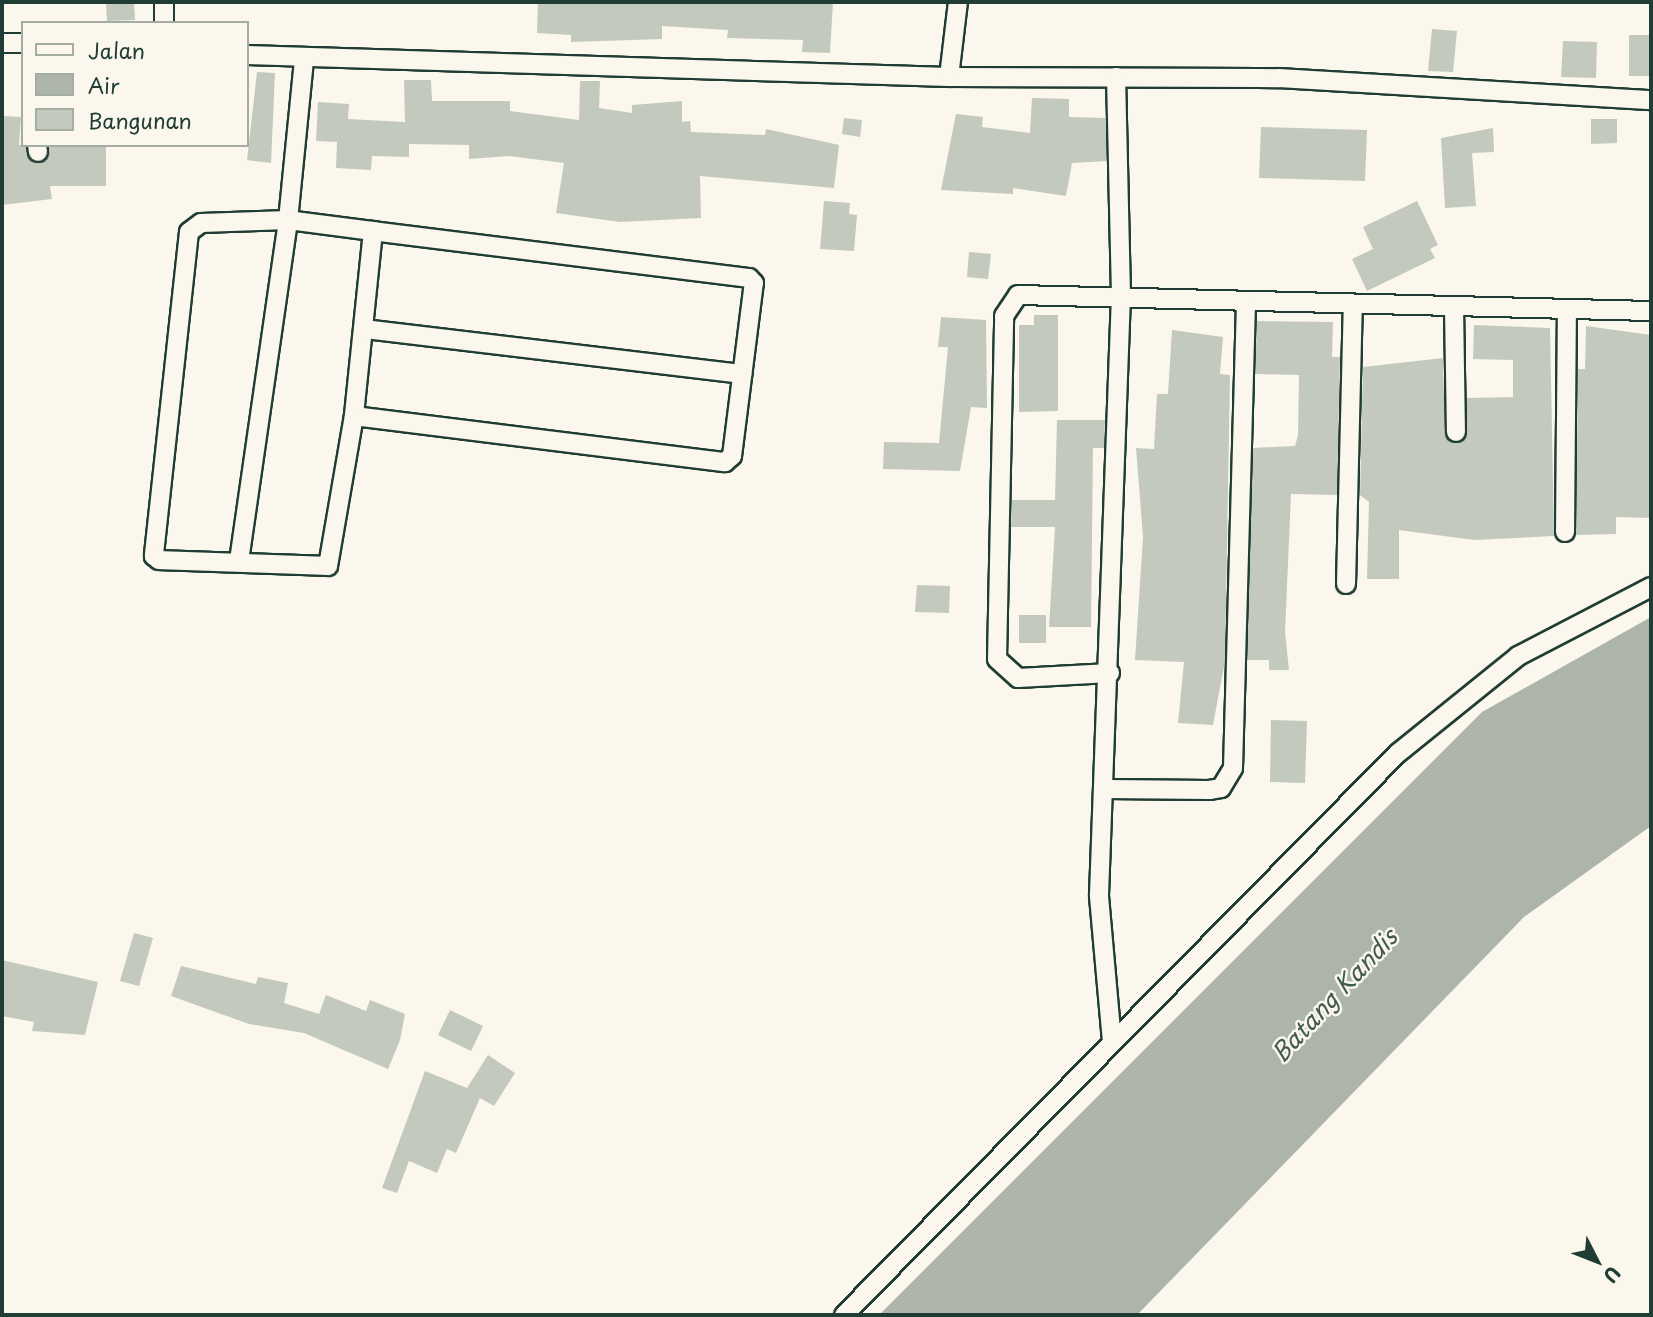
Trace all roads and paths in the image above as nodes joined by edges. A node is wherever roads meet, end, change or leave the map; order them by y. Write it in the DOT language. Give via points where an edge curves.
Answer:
graph roads {
  1 [pos="164,2"];
  2 [pos="958,2"];
  3 [pos="164,21"];
  4 [pos="2,43"];
  5 [pos="21,44"];
  6 [pos="248,55"];
  7 [pos="304,60"];
  8 [pos="949,77"];
  9 [pos="1116,77"];
  10 [pos="1651,100"];
  11 [pos="288,220"];
  12 [pos="373,231"];
  13 [pos="1121,296"];
  14 [pos="1246,301"];
  15 [pos="1353,304"];
  16 [pos="1454,307"];
  17 [pos="1567,312"];
  18 [pos="1651,312"];
  19 [pos="364,329"];
  20 [pos="742,374"];
  21 [pos="354,416"];
  22 [pos="1456,432"];
  23 [pos="1565,532"];
  24 [pos="239,561"];
  25 [pos="1346,584"];
  26 [pos="1651,587"];
  27 [pos="1110,673"];
  28 [pos="1107,789"];
  29 [pos="1112,1042"];
  30 [pos="844,1315"];
  1 -- 3 [label="street"];
  2 -- 8 [label="street"];
  4 -- 5 [label="street"];
  6 -- 7 [label="street"];
  7 -- 8 [label="street"];
  7 -- 11 [label="street"];
  8 -- 9 [label="street"];
  9 -- 10 [label="street" via="1279,78"];
  9 -- 13 [label="street"];
  11 -- 12 [label="street"];
  11 -- 24 [label="street"];
  11 -- 24 [label="street" via="201,223 189,232 154,556"];
  12 -- 19 [label="street"];
  12 -- 20 [label="street" via="749,278 754,283"];
  13 -- 14 [label="street"];
  13 -- 27 [label="street"];
  13 -- 27 [label="street" via="1030,292 1009,302 996,600 997,659 1008,674"];
  14 -- 15 [label="street"];
  14 -- 28 [label="street" via="1233,768 1222,788"];
  15 -- 16 [label="street"];
  15 -- 25 [label="street"];
  16 -- 17 [label="street"];
  16 -- 22 [label="street"];
  17 -- 18 [label="street"];
  17 -- 23 [label="street"];
  19 -- 20 [label="street"];
  19 -- 21 [label="street"];
  20 -- 21 [label="street" via="732,456 724,462"];
  21 -- 24 [label="street" via="333,561 328,566"];
  26 -- 29 [label="street" via="1518,656 1463,696"];
  27 -- 28 [label="street"];
  28 -- 29 [label="street" via="1100,936"];
  29 -- 30 [label="street"];
}
